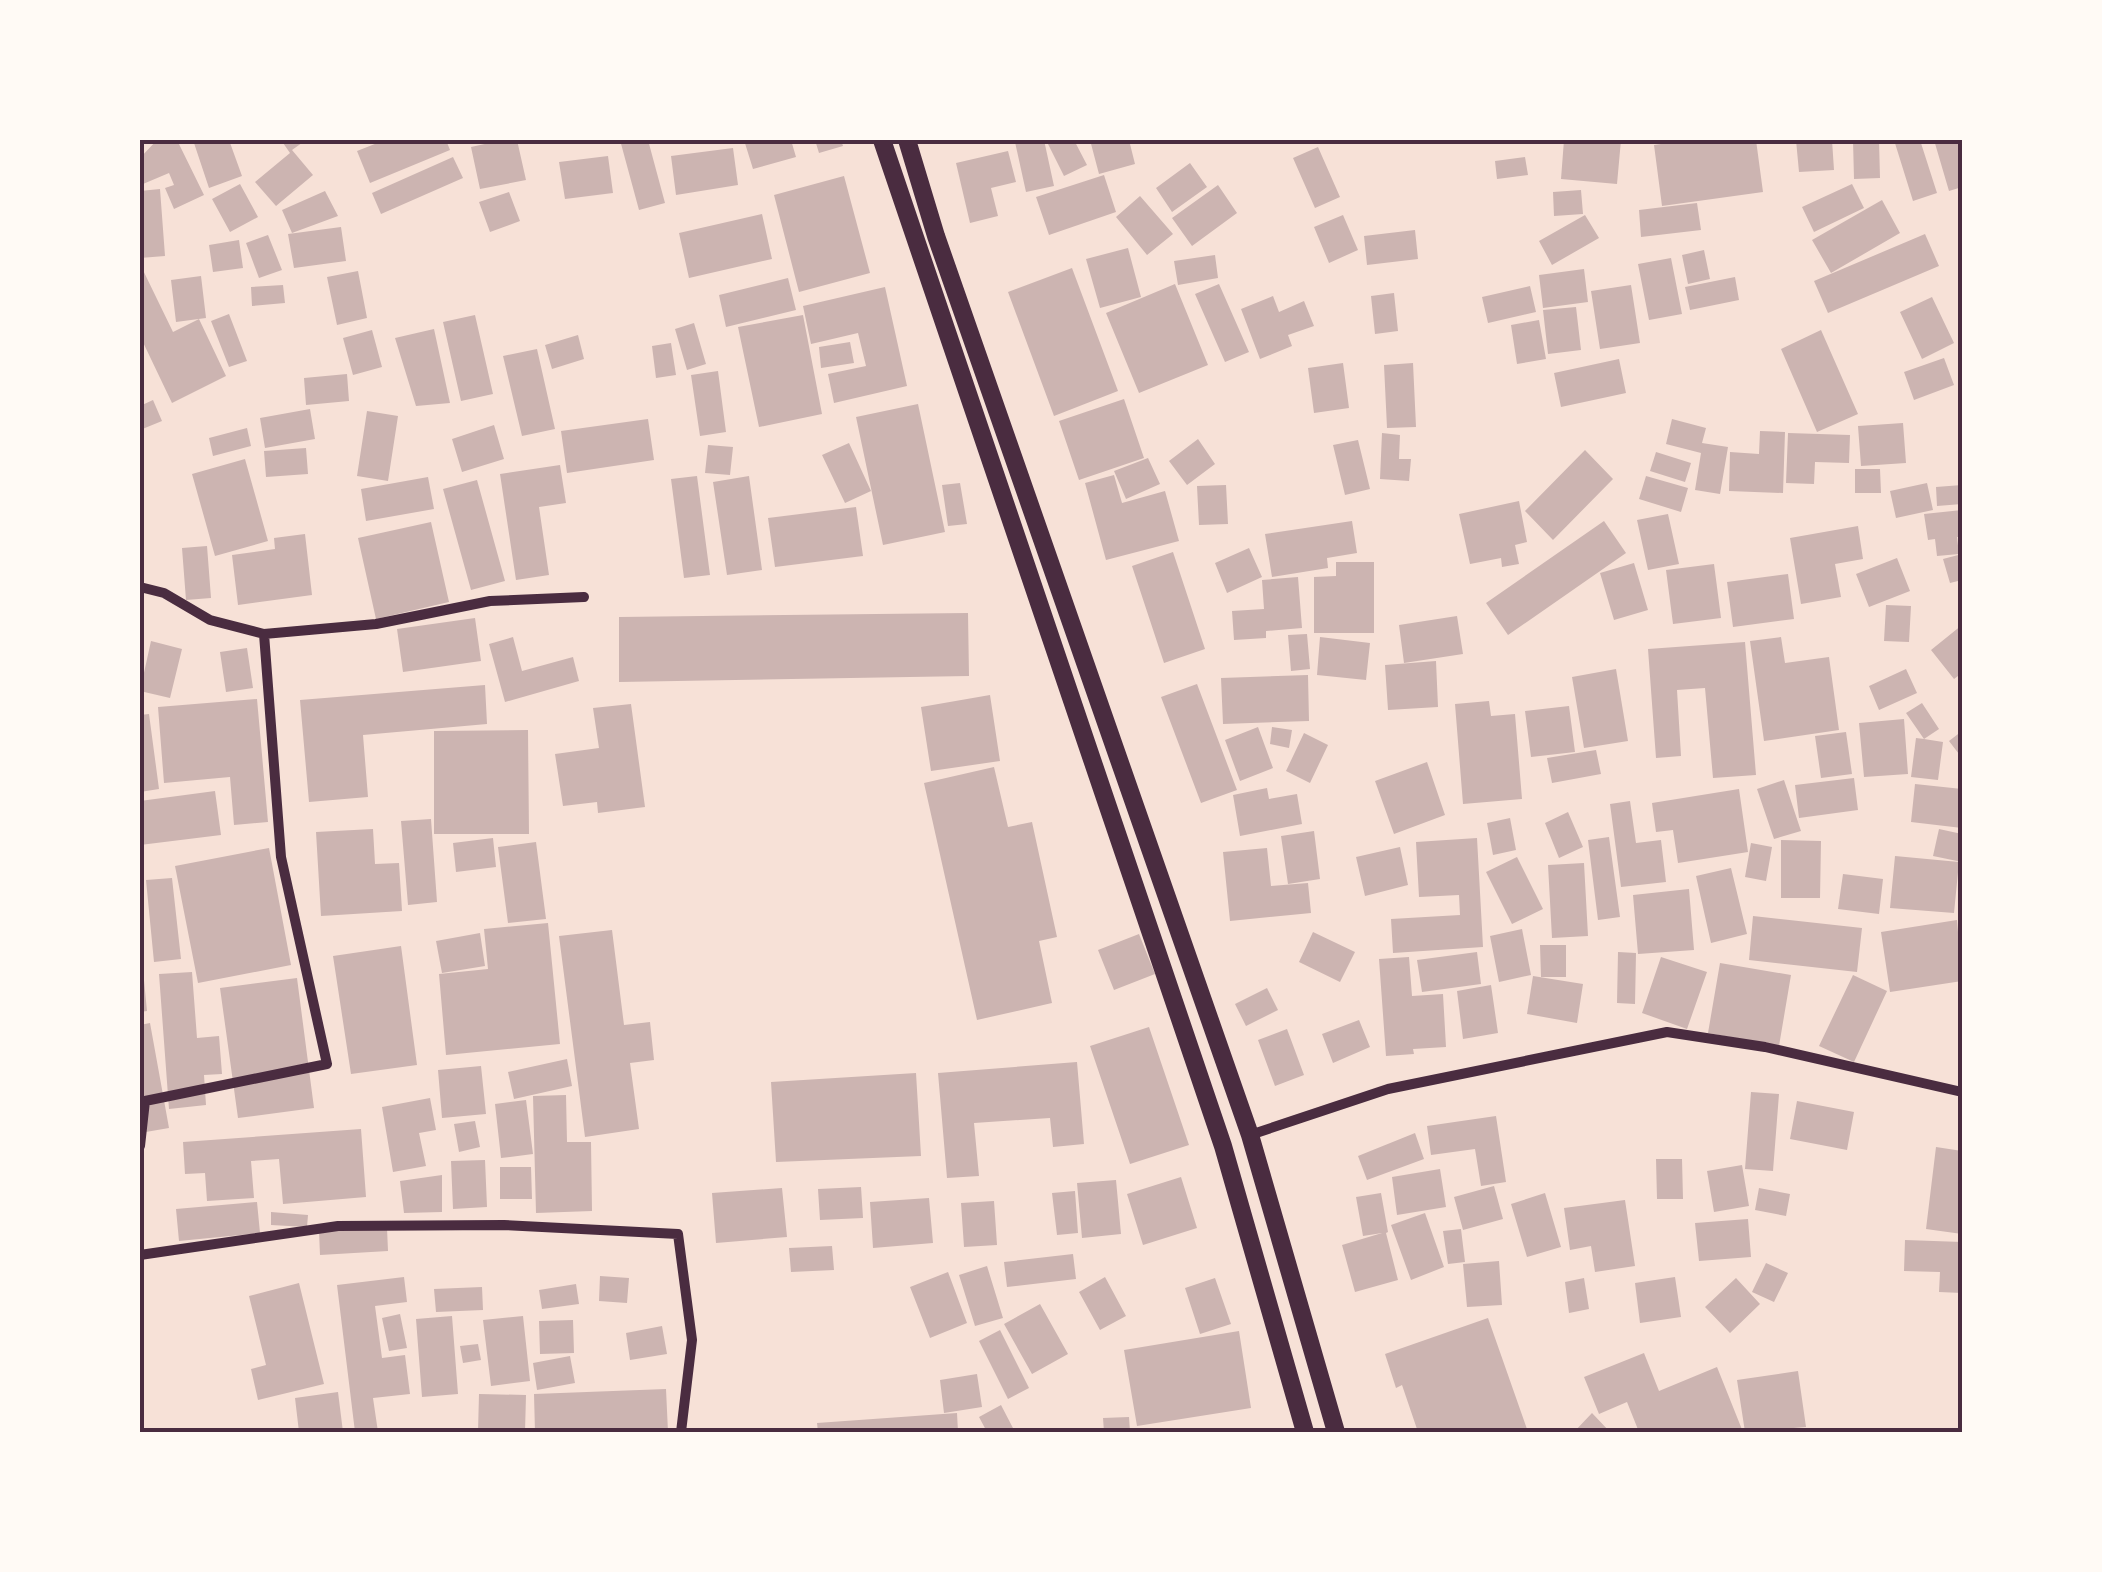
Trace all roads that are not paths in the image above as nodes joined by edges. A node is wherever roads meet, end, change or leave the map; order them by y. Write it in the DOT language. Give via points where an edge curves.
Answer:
graph roads {
  1 [pos="882,140"];
  2 [pos="907,140"];
  3 [pos="140,587"];
  4 [pos="584,597"];
  5 [pos="264,634"];
  6 [pos="1962,1092"];
  7 [pos="1250,1136"];
  8 [pos="140,1146"];
  9 [pos="140,1255"];
  10 [pos="681,1432"];
  11 [pos="1306,1432"];
  12 [pos="1336,1432"];
  1 -- 11 [label="street" via="1223,1146"];
  2 -- 7 [label="street"];
  3 -- 5 [label="street" via="210,620"];
  4 -- 5 [label="street" via="490,600 376,624"];
  5 -- 8 [label="street" via="281,857 328,1064 145,1101"];
  6 -- 7 [label="street" via="1667,1032 1388,1089"];
  7 -- 12 [label="street"];
  9 -- 10 [label="street" via="338,1226 678,1234 692,1340"];
}
